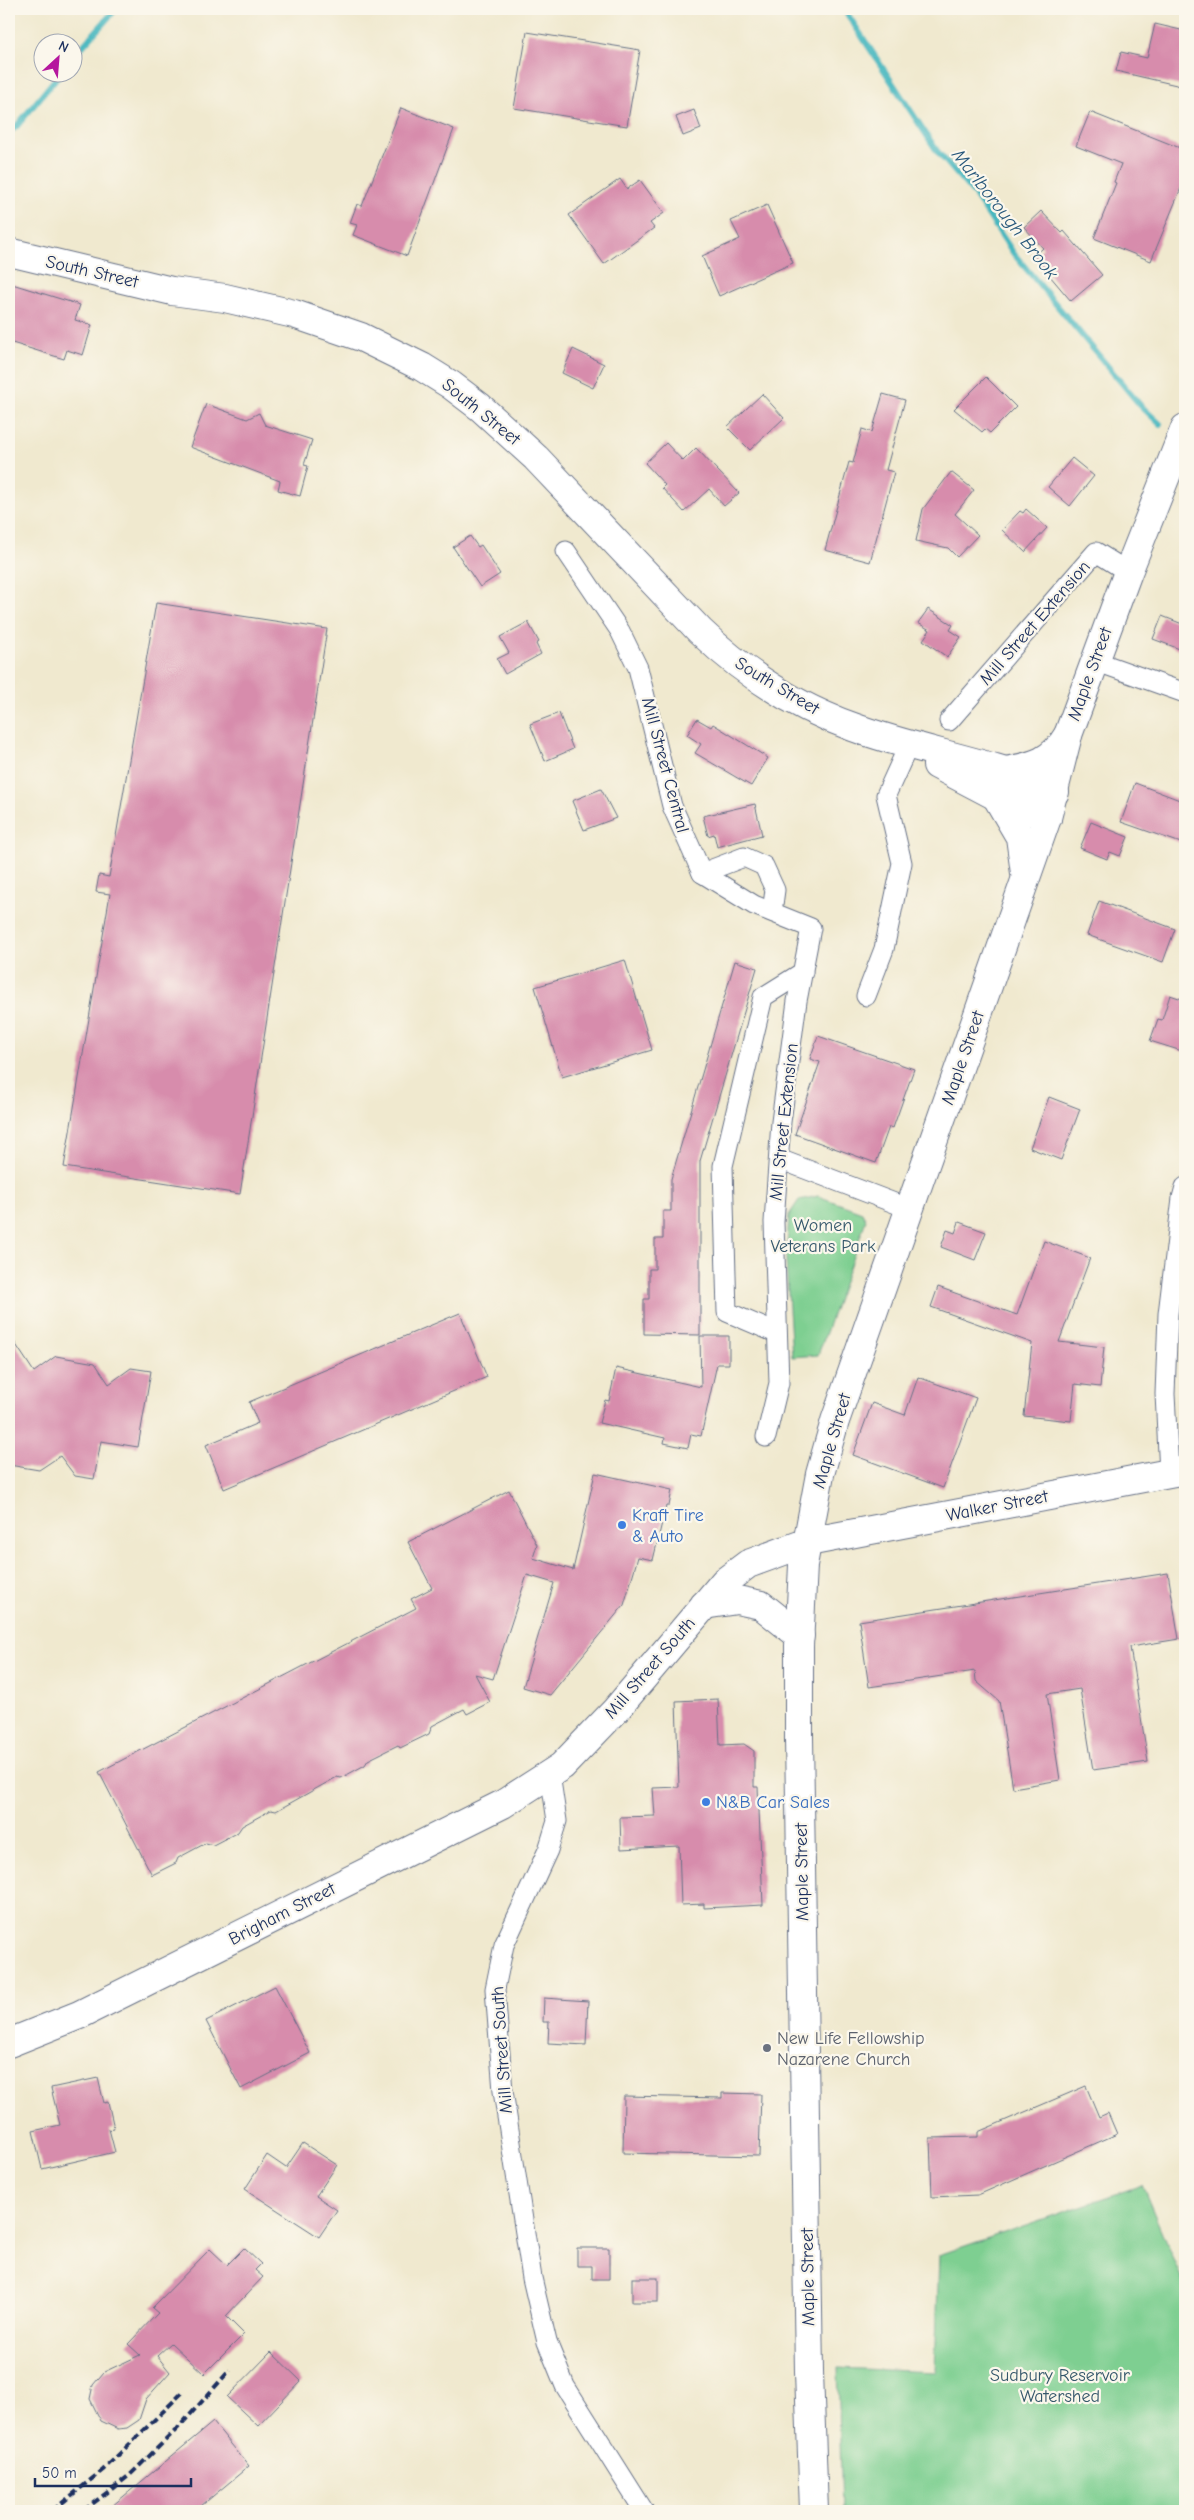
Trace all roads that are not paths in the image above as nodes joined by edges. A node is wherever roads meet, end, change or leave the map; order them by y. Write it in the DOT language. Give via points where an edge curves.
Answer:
graph roads {
  1 [pos="9,252"];
  2 [pos="1185,428"];
  3 [pos="566,551"];
  4 [pos="1128,572"];
  5 [pos="1095,661"];
  6 [pos="1185,693"];
  7 [pos="949,722"];
  8 [pos="866,731"];
  9 [pos="1068,735"];
  10 [pos="906,751"];
  11 [pos="1001,784"];
  12 [pos="1055,792"];
  13 [pos="1047,818"];
  14 [pos="702,873"];
  15 [pos="1026,879"];
  16 [pos="772,912"];
  17 [pos="803,972"];
  18 [pos="866,996"];
  19 [pos="778,1159"];
  20 [pos="1185,1187"];
  21 [pos="910,1210"];
  22 [pos="776,1333"];
  23 [pos="766,1436"];
  24 [pos="1177,1472"];
  25 [pos="808,1542"];
  26 [pos="704,1605"];
  27 [pos="800,1636"];
  28 [pos="550,1774"];
  29 [pos="9,2043"];
  30 [pos="644,2511"];
  31 [pos="814,2511"];
  1 -- 8 [label="main road, South Street" via="172,291 225,298 294,314 361,337 422,367 480,407 536,458 720,651 777,690"];
  2 -- 4 [label="main road, Maple Street"];
  3 -- 14 [label="street, Mill Street Central" via="620,632 638,668 672,806"];
  4 -- 5 [label="main road, Maple Street"];
  4 -- 7 [label="street, Mill Street Extension" via="1096,552"];
  5 -- 6 [label="street"];
  5 -- 9 [label="main road, Maple Street"];
  8 -- 10 [label="main road, South Street"];
  8 -- 11 [label="main road, South Street"];
  9 -- 11 [label="main road, South Street" via="1050,757 1025,767"];
  9 -- 12 [label="main road, Maple Street"];
  10 -- 11 [label="main road, South Street" via="967,780"];
  10 -- 18 [label="street" via="886,794 902,863 884,949"];
  11 -- 12 [label="main road, South Street"];
  11 -- 13 [label="main road, South Street"];
  11 -- 15 [label="main road" via="1020,837"];
  12 -- 13 [label="main road, Maple Street"];
  13 -- 15 [label="main road, Maple Street"];
  14 -- 16 [label="street" via="734,894"];
  14 -- 16 [label="street" via="744,857 764,866 775,890"];
  15 -- 21 [label="main road, Maple Street"];
  16 -- 17 [label="street, Mill Street Extension" via="811,928"];
  17 -- 19 [label="street, Mill Street Extension"];
  17 -- 22 [label="street" via="763,997 723,1166 727,1312"];
  19 -- 21 [label="street"];
  19 -- 22 [label="street, Mill Street Extension" via="774,1222 778,1305"];
  20 -- 24 [label="street" via="1168,1314 1165,1394"];
  21 -- 25 [label="main road, Maple Street" via="835,1421 820,1474"];
  22 -- 23 [label="street, Mill Street Extension" via="779,1383"];
  24 -- 25 [label="main road, Walker Street"];
  25 -- 26 [label="main road, Mill Street South" via="748,1564 724,1582"];
  25 -- 27 [label="main road, Maple Street" via="803,1565"];
  26 -- 27 [label="main road" via="737,1600 761,1606"];
  26 -- 28 [label="main road, Mill Street South" via="615,1711 562,1766"];
  27 -- 31 [label="main road, Maple Street" via="809,2372"];
  28 -- 29 [label="main road, Brigham Street" via="503,1804 205,1953 78,2015"];
  28 -- 30 [label="street, Mill Street South" via="557,1821 548,1850 504,1945 495,1988 503,2091 532,2278 546,2342 564,2386"];
}
